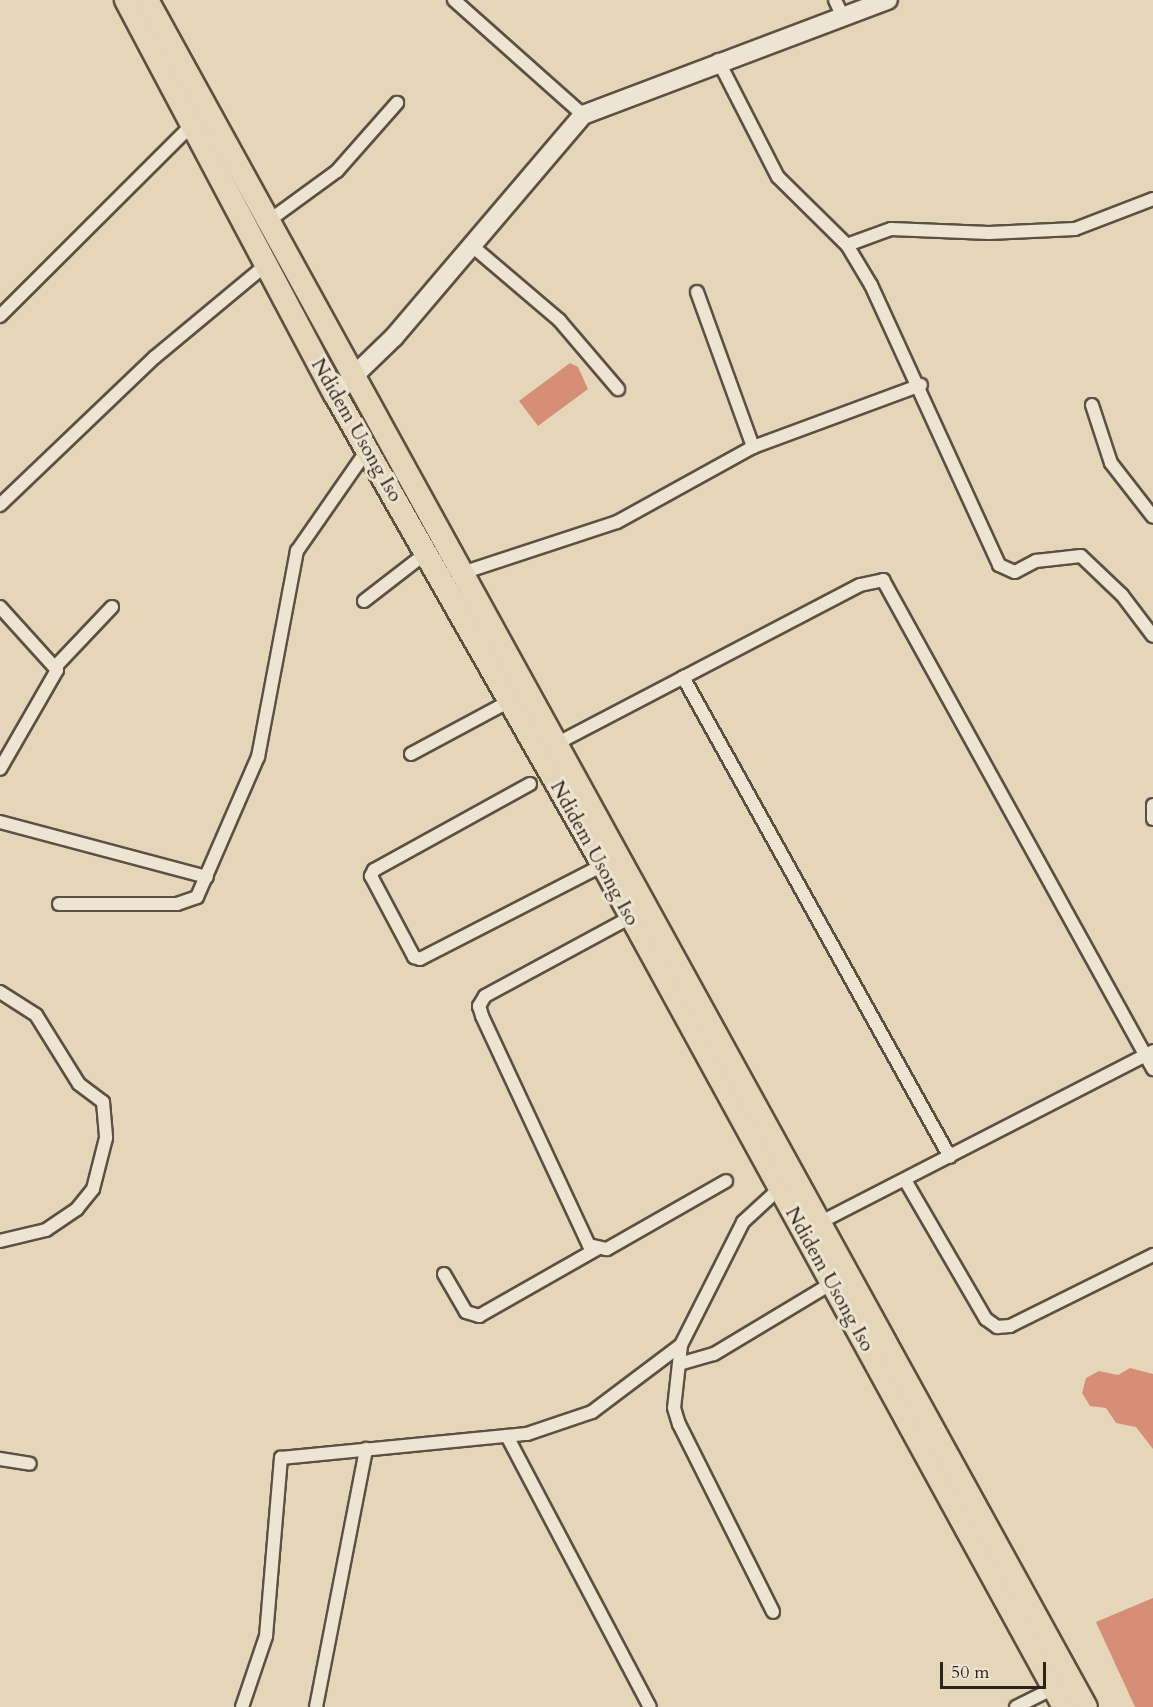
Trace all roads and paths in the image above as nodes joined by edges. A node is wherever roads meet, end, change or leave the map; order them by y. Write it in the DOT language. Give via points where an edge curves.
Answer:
graph roads {
  1 [pos="126,0"];
  2 [pos="147,0"];
  3 [pos="454,0"];
  4 [pos="888,0"];
  5 [pos="839,8"];
  6 [pos="718,60"];
  7 [pos="397,103"];
  8 [pos="583,115"];
  9 [pos="192,125"];
  10 [pos="1153,199"];
  11 [pos="267,222"];
  12 [pos="471,245"];
  13 [pos="847,245"];
  14 [pos="266,265"];
  15 [pos="697,292"];
  16 [pos="0,316"];
  17 [pos="921,385"];
  18 [pos="343,387"];
  19 [pos="618,389"];
  20 [pos="1092,405"];
  21 [pos="753,447"];
  22 [pos="368,449"];
  23 [pos="0,505"];
  24 [pos="1153,517"];
  25 [pos="426,553"];
  26 [pos="459,574"];
  27 [pos="364,601"];
  28 [pos="0,607"];
  29 [pos="112,607"];
  30 [pos="1153,636"];
  31 [pos="57,665"];
  32 [pos="683,677"];
  33 [pos="510,701"];
  34 [pos="554,745"];
  35 [pos="411,754"];
  36 [pos="0,769"];
  37 [pos="530,784"];
  38 [pos="1153,805"];
  39 [pos="1153,819"];
  40 [pos="0,822"];
  41 [pos="603,865"];
  42 [pos="207,877"];
  43 [pos="59,904"];
  44 [pos="631,916"];
  45 [pos="0,992"];
  46 [pos="1149,1053"];
  47 [pos="1153,1069"];
  48 [pos="950,1157"];
  49 [pos="905,1180"];
  50 [pos="726,1181"];
  51 [pos="780,1188"];
  52 [pos="819,1223"];
  53 [pos="0,1240"];
  54 [pos="597,1249"];
  55 [pos="1153,1255"];
  56 [pos="444,1274"];
  57 [pos="832,1283"];
  58 [pos="681,1345"];
  59 [pos="679,1364"];
  60 [pos="507,1436"];
  61 [pos="366,1449"];
  62 [pos="0,1459"];
  63 [pos="30,1464"];
  64 [pos="773,1612"];
  65 [pos="1059,1697"];
  66 [pos="242,1707"];
  67 [pos="316,1707"];
  68 [pos="650,1707"];
  69 [pos="1016,1707"];
  70 [pos="1086,1707"];
  1 -- 9 [label="highway, Ndidem Usong Iso"];
  2 -- 11 [label="highway, Ndidem Usong Iso"];
  3 -- 8 [label="street"];
  4 -- 5 [label="street"];
  5 -- 6 [label="street"];
  6 -- 8 [label="street"];
  6 -- 13 [label="street" via="778,177"];
  7 -- 11 [label="street" via="337,171"];
  8 -- 12 [label="street"];
  9 -- 14 [label="highway, Ndidem Usong Iso"];
  9 -- 16 [label="street"];
  10 -- 13 [label="street" via="1075,228 989,233 891,229"];
  11 -- 18 [label="highway, Ndidem Usong Iso"];
  12 -- 18 [label="street"];
  12 -- 19 [label="street" via="559,320"];
  13 -- 17 [label="street"];
  14 -- 18 [label="highway, Ndidem Usong Iso"];
  14 -- 23 [label="street" via="155,357"];
  15 -- 21 [label="street"];
  17 -- 21 [label="street"];
  17 -- 30 [label="street" via="1006,572 1055,557 1081,556 1122,594"];
  18 -- 22 [label="highway, Ndidem Usong Iso"];
  18 -- 26 [label="highway, Ndidem Usong Iso"];
  20 -- 24 [label="street" via="1111,463"];
  21 -- 26 [label="street" via="617,522"];
  22 -- 25 [label="highway, Ndidem Usong Iso"];
  22 -- 42 [label="street" via="297,550 258,757"];
  25 -- 27 [label="street"];
  25 -- 33 [label="highway, Ndidem Usong Iso"];
  26 -- 34 [label="highway, Ndidem Usong Iso"];
  28 -- 31 [label="street"];
  29 -- 31 [label="street"];
  31 -- 36 [label="street"];
  32 -- 34 [label="street"];
  32 -- 46 [label="street" via="860,585 876,579 887,583"];
  32 -- 48 [label="street"];
  33 -- 35 [label="street"];
  33 -- 41 [label="highway, Ndidem Usong Iso"];
  34 -- 52 [label="highway, Ndidem Usong Iso"];
  37 -- 41 [label="street" via="374,870 370,876 414,957 420,959"];
  38 -- 39 [label="street"];
  40 -- 42 [label="street"];
  41 -- 44 [label="highway, Ndidem Usong Iso"];
  42 -- 43 [label="street" via="190,903"];
  44 -- 51 [label="highway, Ndidem Usong Iso"];
  44 -- 54 [label="street" via="485,996 479,1006 589,1245"];
  45 -- 53 [label="street" via="36,1015 59,1044 79,1084 103,1102 106,1138 93,1189 77,1209 46,1230"];
  46 -- 47 [label="street"];
  46 -- 48 [label="street"];
  48 -- 49 [label="street"];
  49 -- 52 [label="street"];
  49 -- 55 [label="street" via="986,1319 997,1327 1010,1326"];
  50 -- 54 [label="street" via="607,1249"];
  51 -- 57 [label="highway, Ndidem Usong Iso"];
  51 -- 58 [label="street" via="743,1222"];
  52 -- 70 [label="highway, Ndidem Usong Iso"];
  54 -- 56 [label="street" via="479,1316 466,1312"];
  57 -- 59 [label="street" via="714,1354"];
  57 -- 65 [label="highway, Ndidem Usong Iso"];
  58 -- 59 [label="street"];
  58 -- 60 [label="street" via="592,1412"];
  59 -- 64 [label="street" via="675,1408 679,1424"];
  60 -- 61 [label="street"];
  60 -- 68 [label="street"];
  61 -- 66 [label="street" via="284,1456 279,1461 266,1636"];
  61 -- 67 [label="street"];
  62 -- 63 [label="street"];
  65 -- 69 [label="street"];
}
